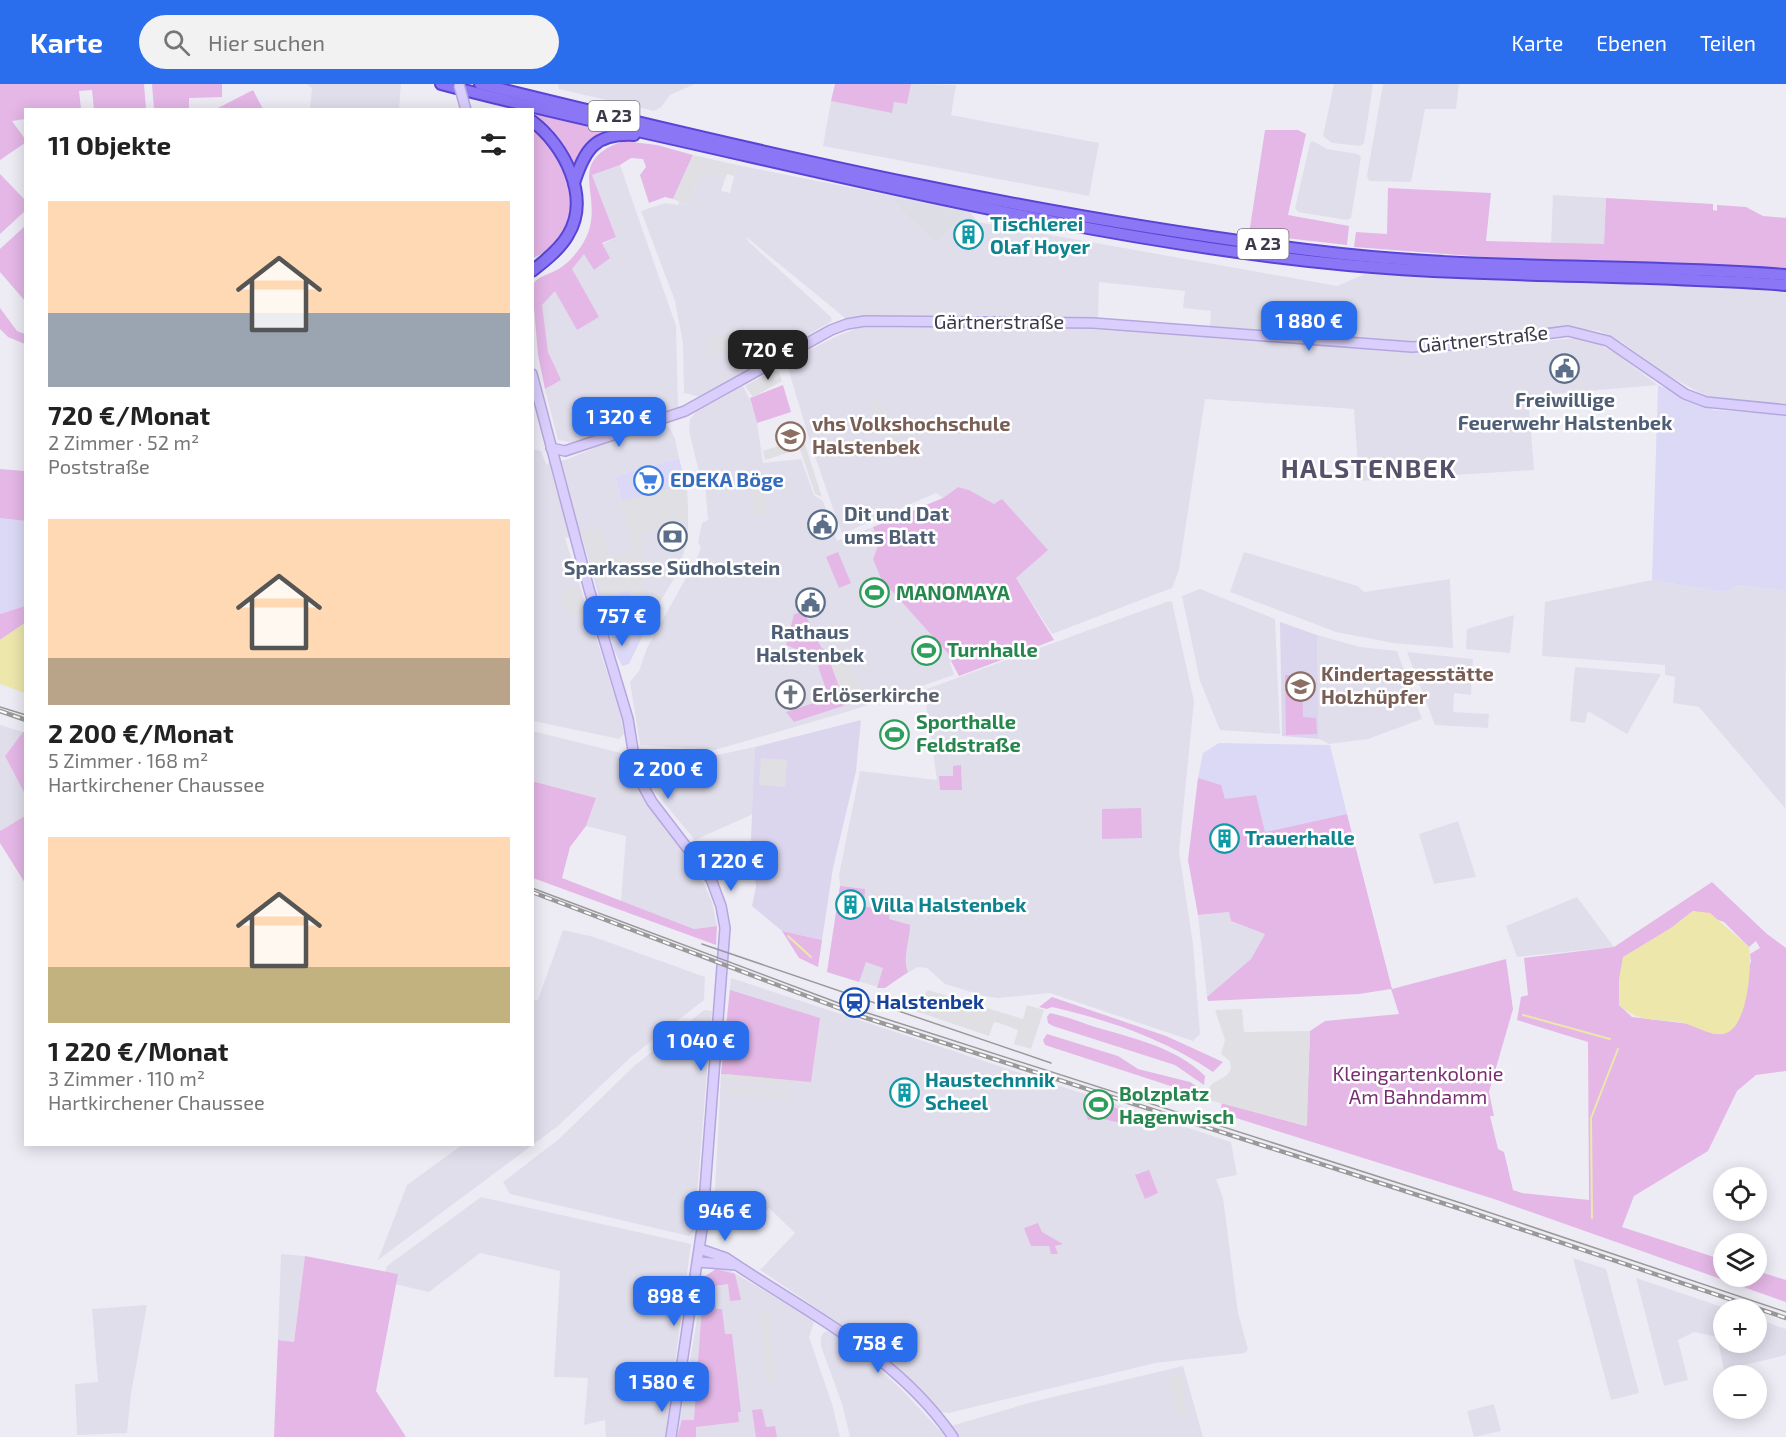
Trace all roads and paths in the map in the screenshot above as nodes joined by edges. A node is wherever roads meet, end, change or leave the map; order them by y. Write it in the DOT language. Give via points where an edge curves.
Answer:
graph roads {
  1 [pos="441,84"];
  2 [pos="459,84"];
  3 [pos="482,90"];
  4 [pos="465,108"];
  5 [pos="510,108"];
  6 [pos="534,123"];
  7 [pos="664,137"];
  8 [pos="574,183"];
  9 [pos="550,255"];
  10 [pos="534,261"];
  11 [pos="534,269"];
  12 [pos="1786,275"];
  13 [pos="1786,285"];
  14 [pos="534,382"];
  15 [pos="1786,410"];
  16 [pos="551,448"];
  17 [pos="700,1249"];
  18 [pos="698,1262"];
  19 [pos="738,1266"];
  20 [pos="671,1437"];
  21 [pos="953,1437"];
  1 -- 3 [label="highway, A 23"];
  2 -- 4 [label="street, bridge"];
  3 -- 5 [label="highway"];
  3 -- 7 [label="highway, A 23"];
  3 -- 12 [label="highway, A 23" via="896,179 1090,218 1218,238 1345,254 1482,264"];
  6 -- 8 [label="highway" via="559,148"];
  7 -- 8 [label="highway" via="624,134 603,139 586,152"];
  7 -- 13 [label="highway, A 23" via="1065,223 1271,255 1479,274"];
  8 -- 9 [label="highway" via="572,228"];
  9 -- 10 [label="highway"];
  9 -- 11 [label="highway"];
  14 -- 16 [label="street"];
  15 -- 16 [label="street, Gärtnerstraße" via="1706,402 1680,390 1608,341 1568,331 1467,345 1412,346 1093,323 874,322 851,323 831,330 685,411 567,450"];
  16 -- 17 [label="street" via="617,677 637,775 652,802 711,879 723,914 725,948"];
  17 -- 18 [label="street"];
  17 -- 19 [label="street" via="716,1252"];
  18 -- 19 [label="street"];
  18 -- 20 [label="street"];
  19 -- 21 [label="street" via="874,1353 901,1377"];
}
